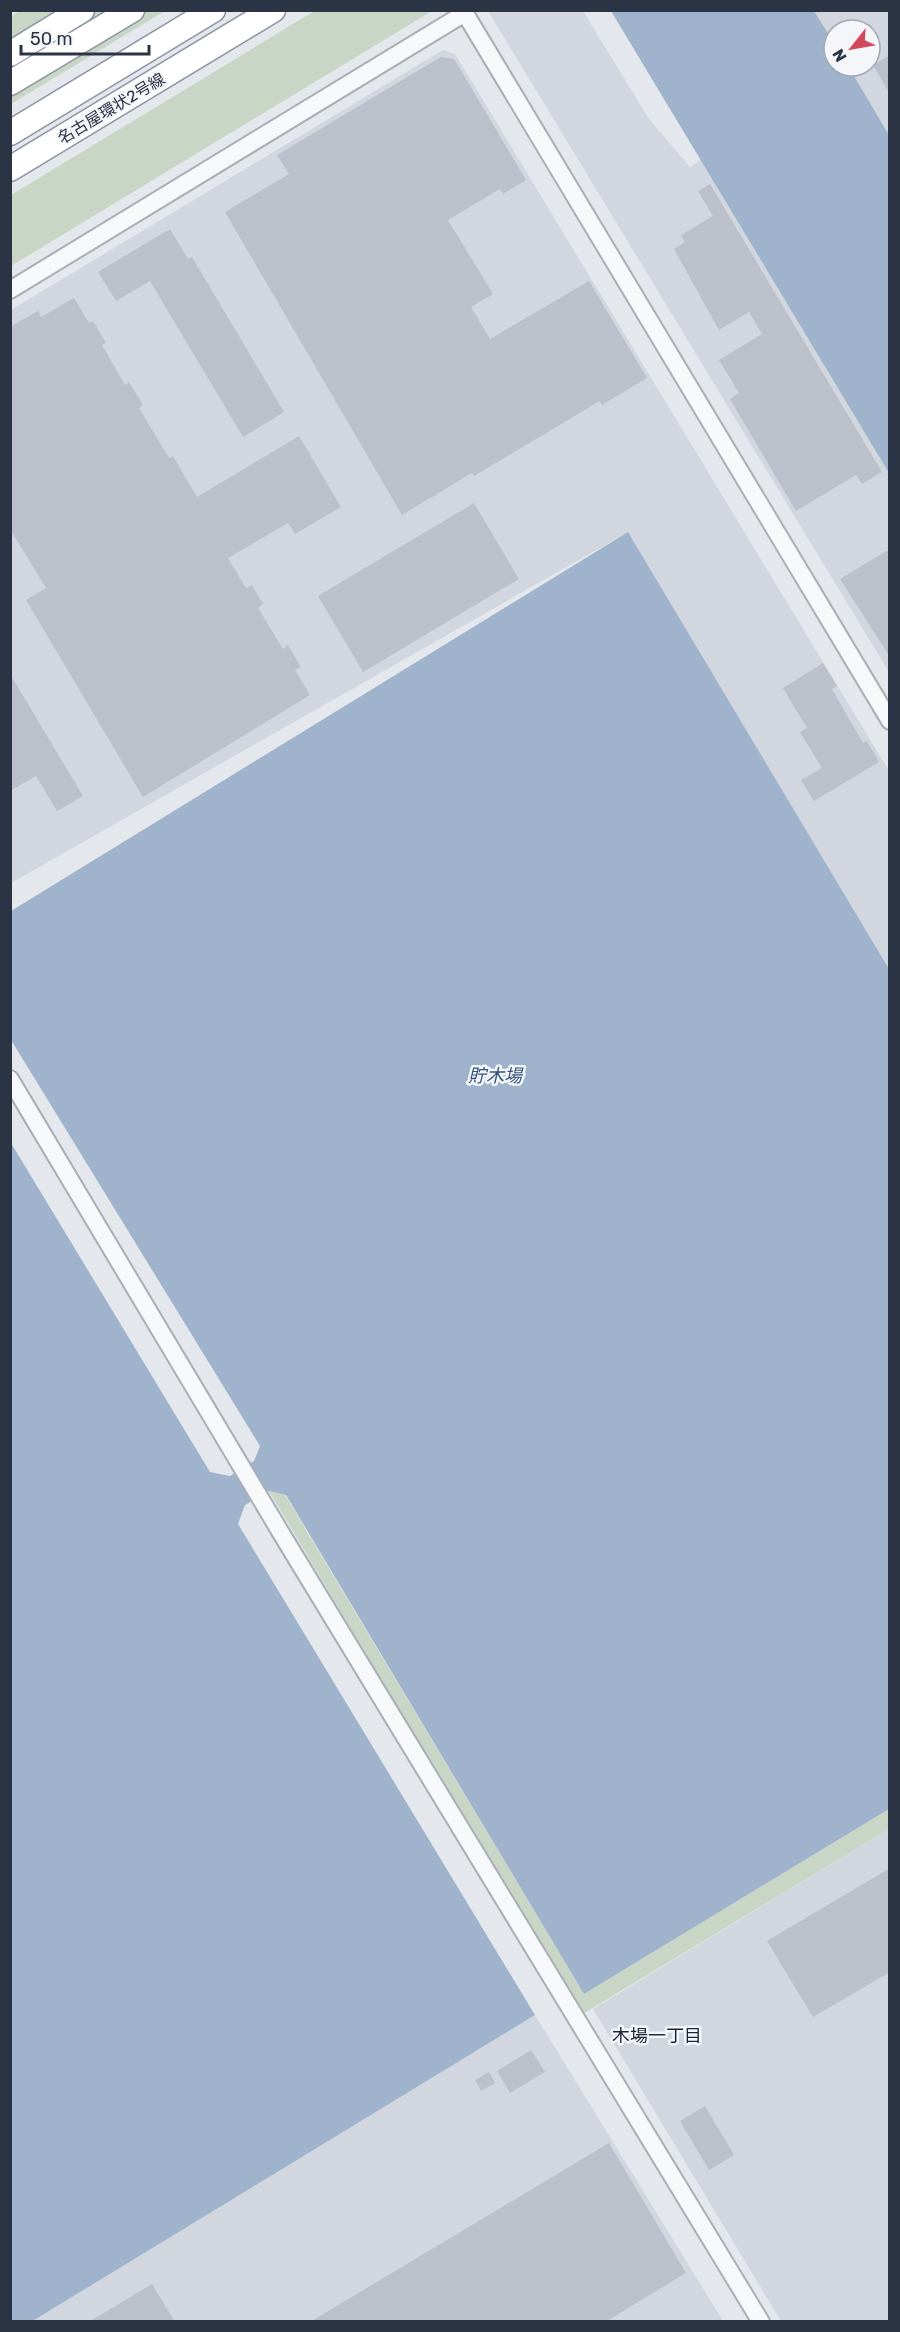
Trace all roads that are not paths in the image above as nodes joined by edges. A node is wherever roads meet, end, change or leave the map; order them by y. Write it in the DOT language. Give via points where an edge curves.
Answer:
graph roads {
  1 [pos="72,10"];
  2 [pos="82,10"];
  3 [pos="132,10"];
  4 [pos="213,10"];
  5 [pos="273,10"];
  6 [pos="464,12"];
  7 [pos="34,39"];
  8 [pos="10,54"];
  9 [pos="10,83"];
  10 [pos="10,134"];
  11 [pos="10,169"];
  12 [pos="10,290"];
  13 [pos="890,721"];
  14 [pos="10,1079"];
  15 [pos="761,2322"];
  1 -- 7 [label="highway"];
  2 -- 7 [label="highway"];
  3 -- 9 [label="highway"];
  4 -- 10 [label="highway, 名古屋環状2号線"];
  5 -- 11 [label="highway, 名古屋環状2号線"];
  6 -- 12 [label="street"];
  6 -- 13 [label="street"];
  7 -- 8 [label="highway"];
  14 -- 15 [label="street"];
}
